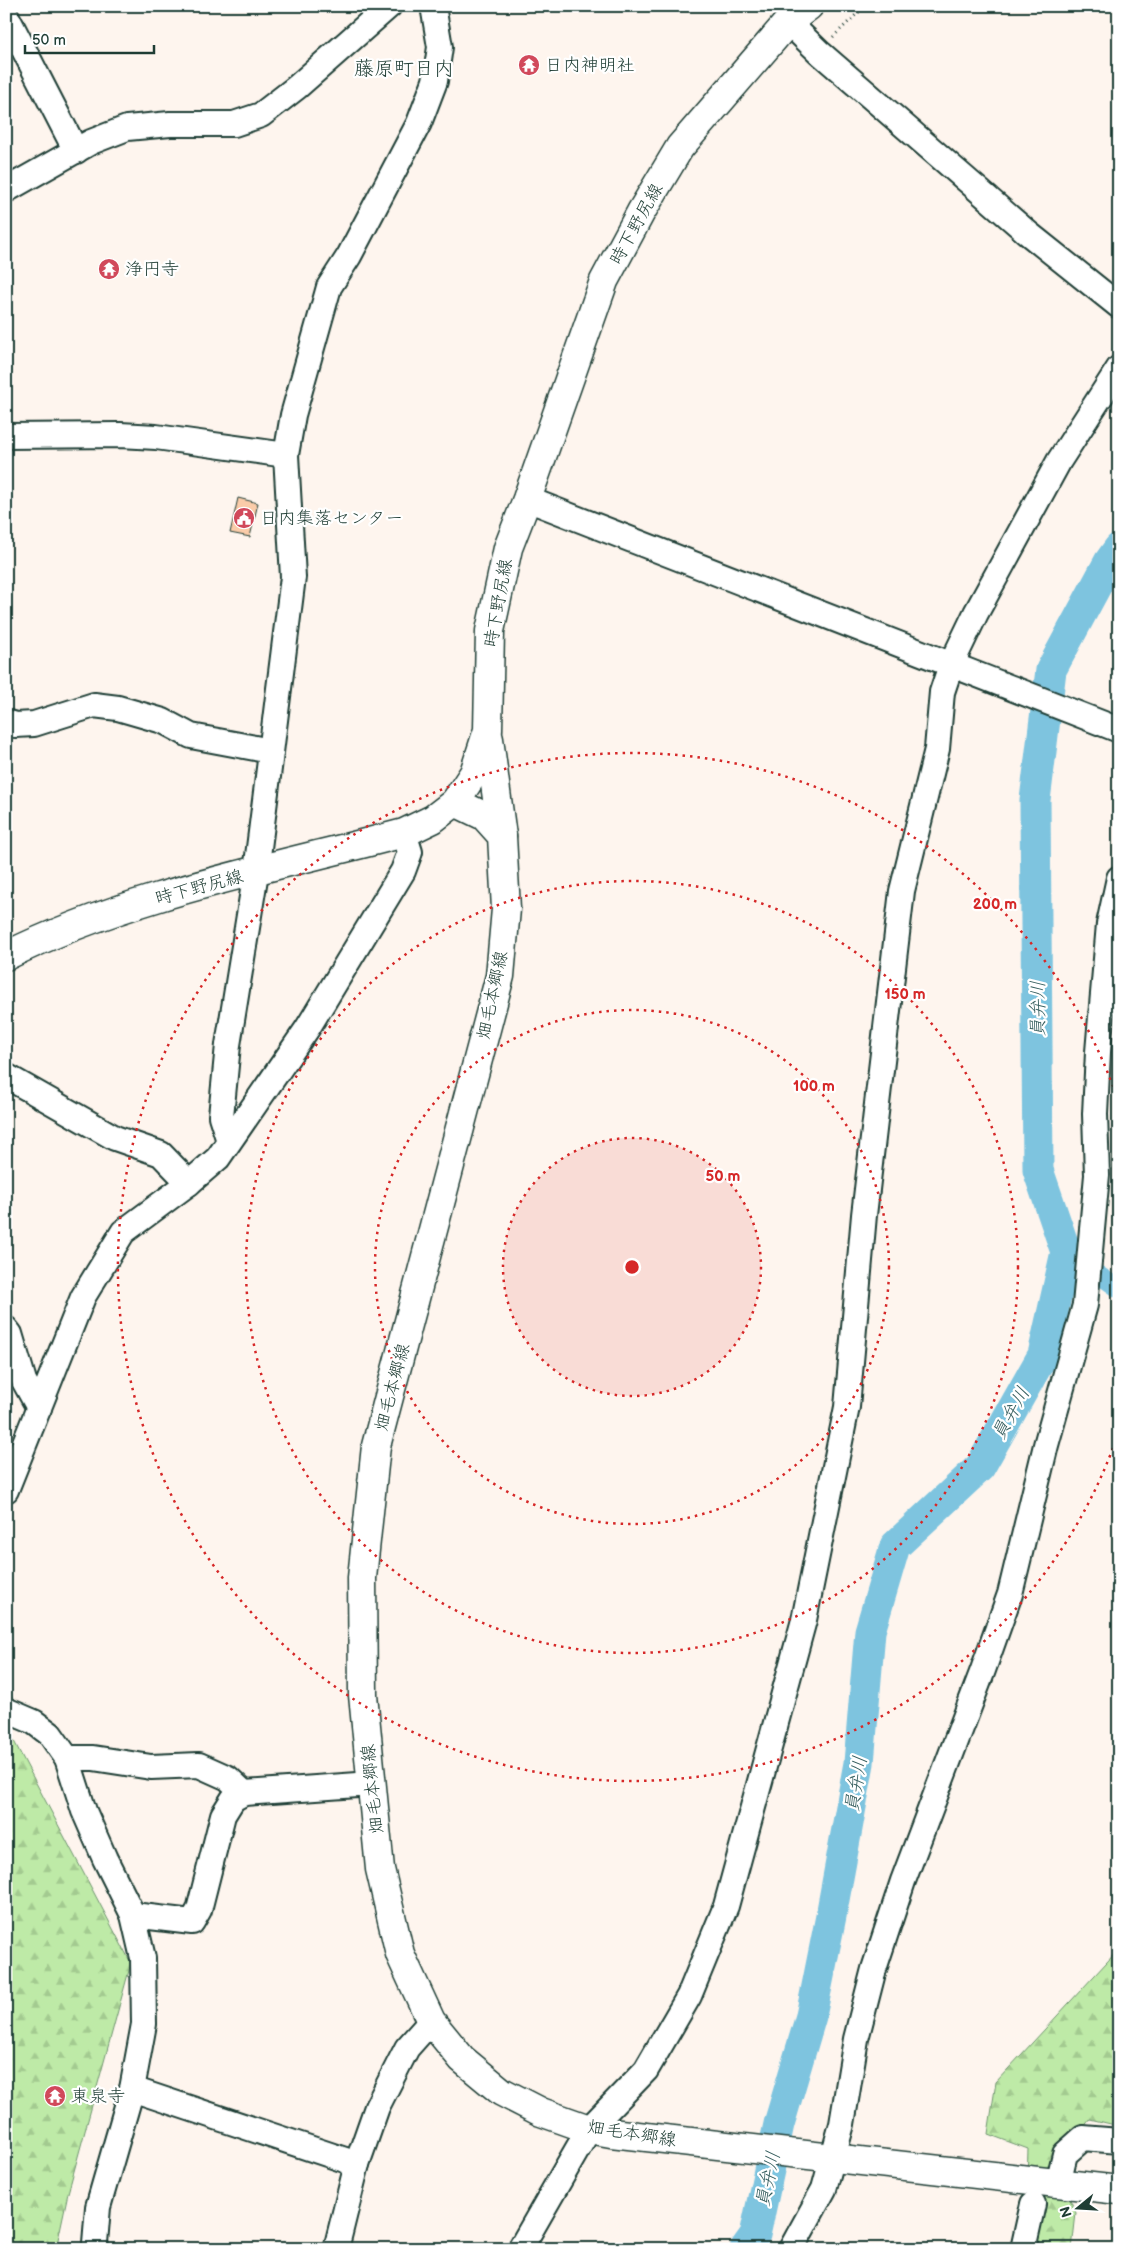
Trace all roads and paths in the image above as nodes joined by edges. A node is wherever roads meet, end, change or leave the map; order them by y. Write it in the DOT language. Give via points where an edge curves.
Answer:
graph roads {
  1 [pos="389,6"];
  2 [pos="433,6"];
  3 [pos="864,6"];
  4 [pos="790,11"];
  5 [pos="6,15"];
  6 [pos="819,52"];
  7 [pos="76,150"];
  8 [pos="6,190"];
  9 [pos="1119,306"];
  10 [pos="1119,368"];
  11 [pos="6,436"];
  12 [pos="286,455"];
  13 [pos="528,499"];
  14 [pos="960,669"];
  15 [pos="6,722"];
  16 [pos="488,730"];
  17 [pos="1119,730"];
  18 [pos="271,751"];
  19 [pos="455,802"];
  20 [pos="404,833"];
  21 [pos="502,836"];
  22 [pos="256,872"];
  23 [pos="1119,878"];
  24 [pos="6,956"];
  25 [pos="6,1076"];
  26 [pos="230,1141"];
  27 [pos="189,1183"];
  28 [pos="6,1329"];
  29 [pos="39,1408"];
  30 [pos="6,1490"];
  31 [pos="6,1710"];
  32 [pos="67,1758"];
  33 [pos="372,1784"];
  34 [pos="244,1793"];
  35 [pos="133,1914"];
  36 [pos="431,2021"];
  37 [pos="132,2089"];
  38 [pos="600,2131"];
  39 [pos="1119,2141"];
  40 [pos="822,2158"];
  41 [pos="357,2164"];
  42 [pos="1058,2183"];
  43 [pos="1119,2190"];
  44 [pos="1033,2204"];
  45 [pos="96,2249"];
  46 [pos="336,2249"];
  47 [pos="520,2249"];
  48 [pos="791,2249"];
  49 [pos="1023,2249"];
  1 -- 7 [label="street" via="261,115 234,124 127,128"];
  2 -- 12 [label="street" via="440,47 435,81 414,132 349,256 328,287 293,415"];
  3 -- 6 [label="path"];
  4 -- 6 [label="street"];
  4 -- 13 [label="main road, 時下野尻線" via="680,147 641,212 604,281"];
  5 -- 7 [label="street"];
  6 -- 9 [label="street" via="1022,228"];
  7 -- 8 [label="street"];
  10 -- 14 [label="street" via="1059,461 976,613"];
  11 -- 12 [label="street" via="120,434"];
  12 -- 18 [label="street" via="293,577"];
  13 -- 14 [label="street"];
  13 -- 16 [label="main road, 時下野尻線" via="508,548 490,631"];
  14 -- 17 [label="street"];
  14 -- 38 [label="street" via="942,692 937,749 902,891 864,1215 847,1407 804,1620 726,1906 689,1996 646,2070"];
  15 -- 18 [label="street" via="34,724 94,705 163,721 191,736"];
  16 -- 19 [label="main road, 時下野尻線" via="474,773"];
  16 -- 21 [label="main road, 畑毛本郷線"];
  18 -- 22 [label="street"];
  19 -- 20 [label="main road, 時下野尻線" via="433,819"];
  19 -- 21 [label="main road" via="484,816"];
  20 -- 22 [label="main road, 時下野尻線"];
  20 -- 26 [label="street" via="410,852 403,871 307,1029"];
  21 -- 33 [label="main road, 畑毛本郷線" via="506,909 500,976 376,1446 362,1578 363,1696"];
  22 -- 24 [label="main road, 時下野尻線" via="169,894 79,924"];
  22 -- 26 [label="street" via="228,1045 221,1116"];
  23 -- 40 [label="street" via="1109,924 1098,1052 1097,1175 1085,1305 1046,1445 1010,1594 903,1881 874,1969 856,2039 842,2124"];
  25 -- 27 [label="street" via="115,1138 161,1154"];
  26 -- 27 [label="street" via="218,1158"];
  27 -- 29 [label="street" via="123,1232 83,1296"];
  28 -- 29 [label="street" via="24,1381"];
  29 -- 30 [label="street"];
  31 -- 32 [label="street" via="34,1722 50,1734"];
  32 -- 34 [label="street" via="93,1758 151,1767 199,1765 228,1778"];
  32 -- 35 [label="street" via="105,1860"];
  33 -- 34 [label="street"];
  33 -- 36 [label="main road, 畑毛本郷線" via="380,1869 400,1954"];
  34 -- 35 [label="street" via="233,1799 223,1815 199,1910 192,1922"];
  35 -- 37 [label="street" via="143,1958 144,2024"];
  36 -- 38 [label="main road, 畑毛本郷線" via="462,2058 502,2092 541,2112"];
  36 -- 41 [label="street" via="407,2048 377,2107"];
  37 -- 41 [label="street"];
  37 -- 45 [label="street" via="98,2207"];
  38 -- 40 [label="main road, 畑毛本郷線"];
  38 -- 47 [label="street"];
  39 -- 42 [label="street" via="1084,2138 1066,2154"];
  40 -- 42 [label="main road, 畑毛本郷線"];
  40 -- 48 [label="street" via="824,2189"];
  41 -- 46 [label="street"];
  42 -- 43 [label="main road, 畑毛本郷線"];
  44 -- 49 [label="street"];
}
